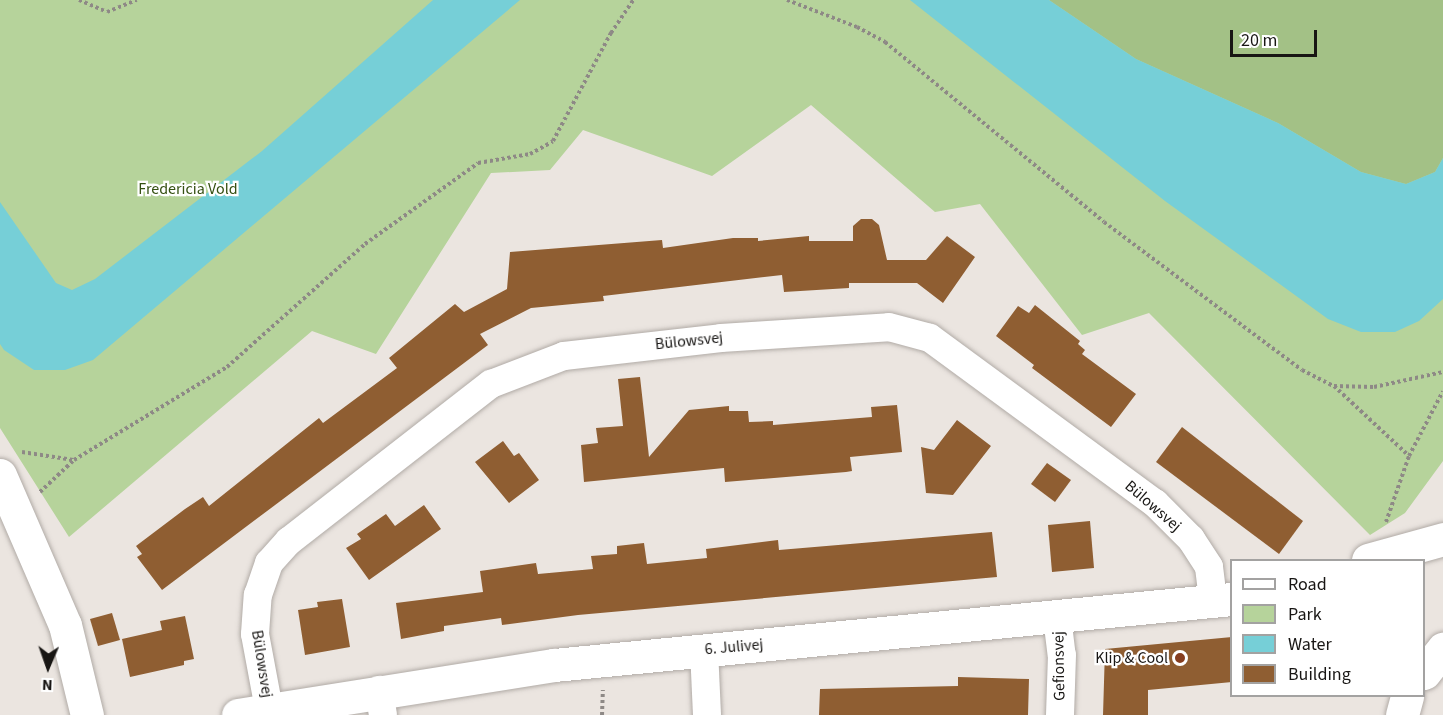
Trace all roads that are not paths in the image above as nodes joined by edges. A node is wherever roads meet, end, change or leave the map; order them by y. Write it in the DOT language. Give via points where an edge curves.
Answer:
graph roads {
  1 [pos="6,461"];
  2 [pos="1443,539"];
  3 [pos="1379,557"];
  4 [pos="1222,599"];
  5 [pos="1057,616"];
  6 [pos="1443,648"];
  7 [pos="704,650"];
  8 [pos="1425,672"];
  9 [pos="1407,697"];
  10 [pos="381,703"];
  11 [pos="254,712"];
  12 [pos="87,715"];
  13 [pos="707,715"];
  14 [pos="1060,715"];
  15 [pos="1402,715"];
  1 -- 12 [label="street" via="19,512 65,625"];
  2 -- 3 [label="street"];
  4 -- 5 [label="street, 6. Julivej"];
  4 -- 11 [label="street, Bülowsvej" via="1209,567 1191,539 1155,503 930,338 889,327 721,338 564,356 491,384 289,541 269,563 258,596"];
  5 -- 7 [label="street, 6. Julivej"];
  5 -- 14 [label="street, Gefionsvej" via="1062,655"];
  6 -- 8 [label="street"];
  7 -- 10 [label="street, 6. Julivej" via="554,665"];
  7 -- 13 [label="street"];
  9 -- 15 [label="street"];
  10 -- 11 [label="street, 6. Julivej"];
}
